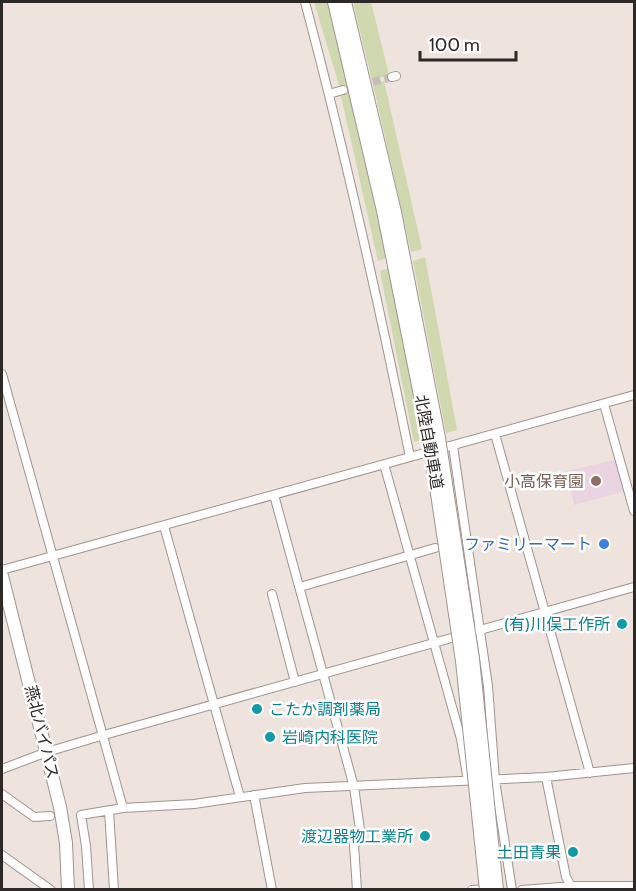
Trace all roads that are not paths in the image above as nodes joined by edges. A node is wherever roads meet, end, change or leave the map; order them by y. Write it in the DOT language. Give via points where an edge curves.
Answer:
graph roads {
  1 [pos="305,2"];
  2 [pos="334,2"];
  3 [pos="345,2"];
  4 [pos="343,90"];
  5 [pos="329,94"];
  6 [pos="2,374"];
  7 [pos="634,395"];
  8 [pos="604,404"];
  9 [pos="495,434"];
  10 [pos="434,439"];
  11 [pos="453,446"];
  12 [pos="410,457"];
  13 [pos="384,464"];
  14 [pos="274,495"];
  15 [pos="634,511"];
  16 [pos="164,526"];
  17 [pos="435,548"];
  18 [pos="410,555"];
  19 [pos="53,556"];
  20 [pos="2,570"];
  21 [pos="2,576"];
  22 [pos="300,586"];
  23 [pos="634,587"];
  24 [pos="272,594"];
  25 [pos="544,612"];
  26 [pos="480,629"];
  27 [pos="434,643"];
  28 [pos="324,674"];
  29 [pos="295,682"];
  30 [pos="214,705"];
  31 [pos="104,735"];
  32 [pos="47,752"];
  33 [pos="634,768"];
  34 [pos="2,769"];
  35 [pos="590,773"];
  36 [pos="546,777"];
  37 [pos="495,780"];
  38 [pos="468,781"];
  39 [pos="354,787"];
  40 [pos="2,794"];
  41 [pos="254,795"];
  42 [pos="240,797"];
  43 [pos="123,808"];
  44 [pos="110,811"];
  45 [pos="50,816"];
  46 [pos="2,855"];
  47 [pos="634,886"];
  48 [pos="573,888"];
  49 [pos="51,890"];
  50 [pos="68,890"];
  51 [pos="89,890"];
  52 [pos="114,890"];
  53 [pos="272,890"];
  54 [pos="357,890"];
  55 [pos="472,890"];
  56 [pos="486,890"];
  57 [pos="492,890"];
  58 [pos="497,890"];
  59 [pos="512,890"];
  60 [pos="522,890"];
  1 -- 5 [label="street"];
  2 -- 10 [label="highway, 北陸自動車道"];
  3 -- 10 [label="highway, 北陸自動車道" via="395,212"];
  4 -- 5 [label="street"];
  5 -- 12 [label="street" via="373,275"];
  6 -- 19 [label="street"];
  7 -- 8 [label="street"];
  8 -- 9 [label="street"];
  8 -- 15 [label="street"];
  9 -- 11 [label="street"];
  9 -- 25 [label="street"];
  10 -- 56 [label="highway, 北陸自動車道, bridge"];
  10 -- 58 [label="highway, 北陸自動車道, bridge" via="473,659"];
  11 -- 12 [label="street"];
  11 -- 26 [label="street"];
  12 -- 13 [label="street"];
  13 -- 14 [label="street"];
  13 -- 18 [label="street"];
  14 -- 16 [label="street"];
  14 -- 22 [label="street"];
  16 -- 19 [label="street"];
  16 -- 30 [label="street"];
  17 -- 18 [label="street"];
  18 -- 22 [label="street"];
  18 -- 27 [label="street"];
  19 -- 20 [label="street"];
  19 -- 31 [label="street"];
  21 -- 32 [label="highway, 燕北バイパス"];
  22 -- 28 [label="street"];
  23 -- 25 [label="street"];
  24 -- 29 [label="street"];
  25 -- 26 [label="street"];
  25 -- 35 [label="street"];
  26 -- 27 [label="street"];
  26 -- 37 [label="street"];
  27 -- 28 [label="street"];
  27 -- 38 [label="street" via="461,739"];
  28 -- 29 [label="street"];
  28 -- 39 [label="street"];
  29 -- 30 [label="street"];
  30 -- 31 [label="street"];
  30 -- 42 [label="street"];
  31 -- 32 [label="street"];
  31 -- 43 [label="street"];
  32 -- 34 [label="street"];
  32 -- 50 [label="highway, 燕北バイパス" via="63,825"];
  33 -- 35 [label="street"];
  35 -- 36 [label="street"];
  36 -- 37 [label="street"];
  36 -- 48 [label="street" via="566,877"];
  37 -- 38 [label="street"];
  37 -- 59 [label="street"];
  38 -- 39 [label="street"];
  39 -- 41 [label="street"];
  39 -- 54 [label="street" via="361,837 354,845"];
  40 -- 45 [label="street" via="34,817"];
  41 -- 42 [label="street"];
  41 -- 53 [label="street"];
  42 -- 43 [label="street"];
  43 -- 44 [label="street"];
  44 -- 51 [label="street" via="81,814"];
  44 -- 52 [label="street"];
  46 -- 49 [label="street"];
  47 -- 48 [label="street"];
  48 -- 60 [label="street"];
  55 -- 57 [label="street"];
}
